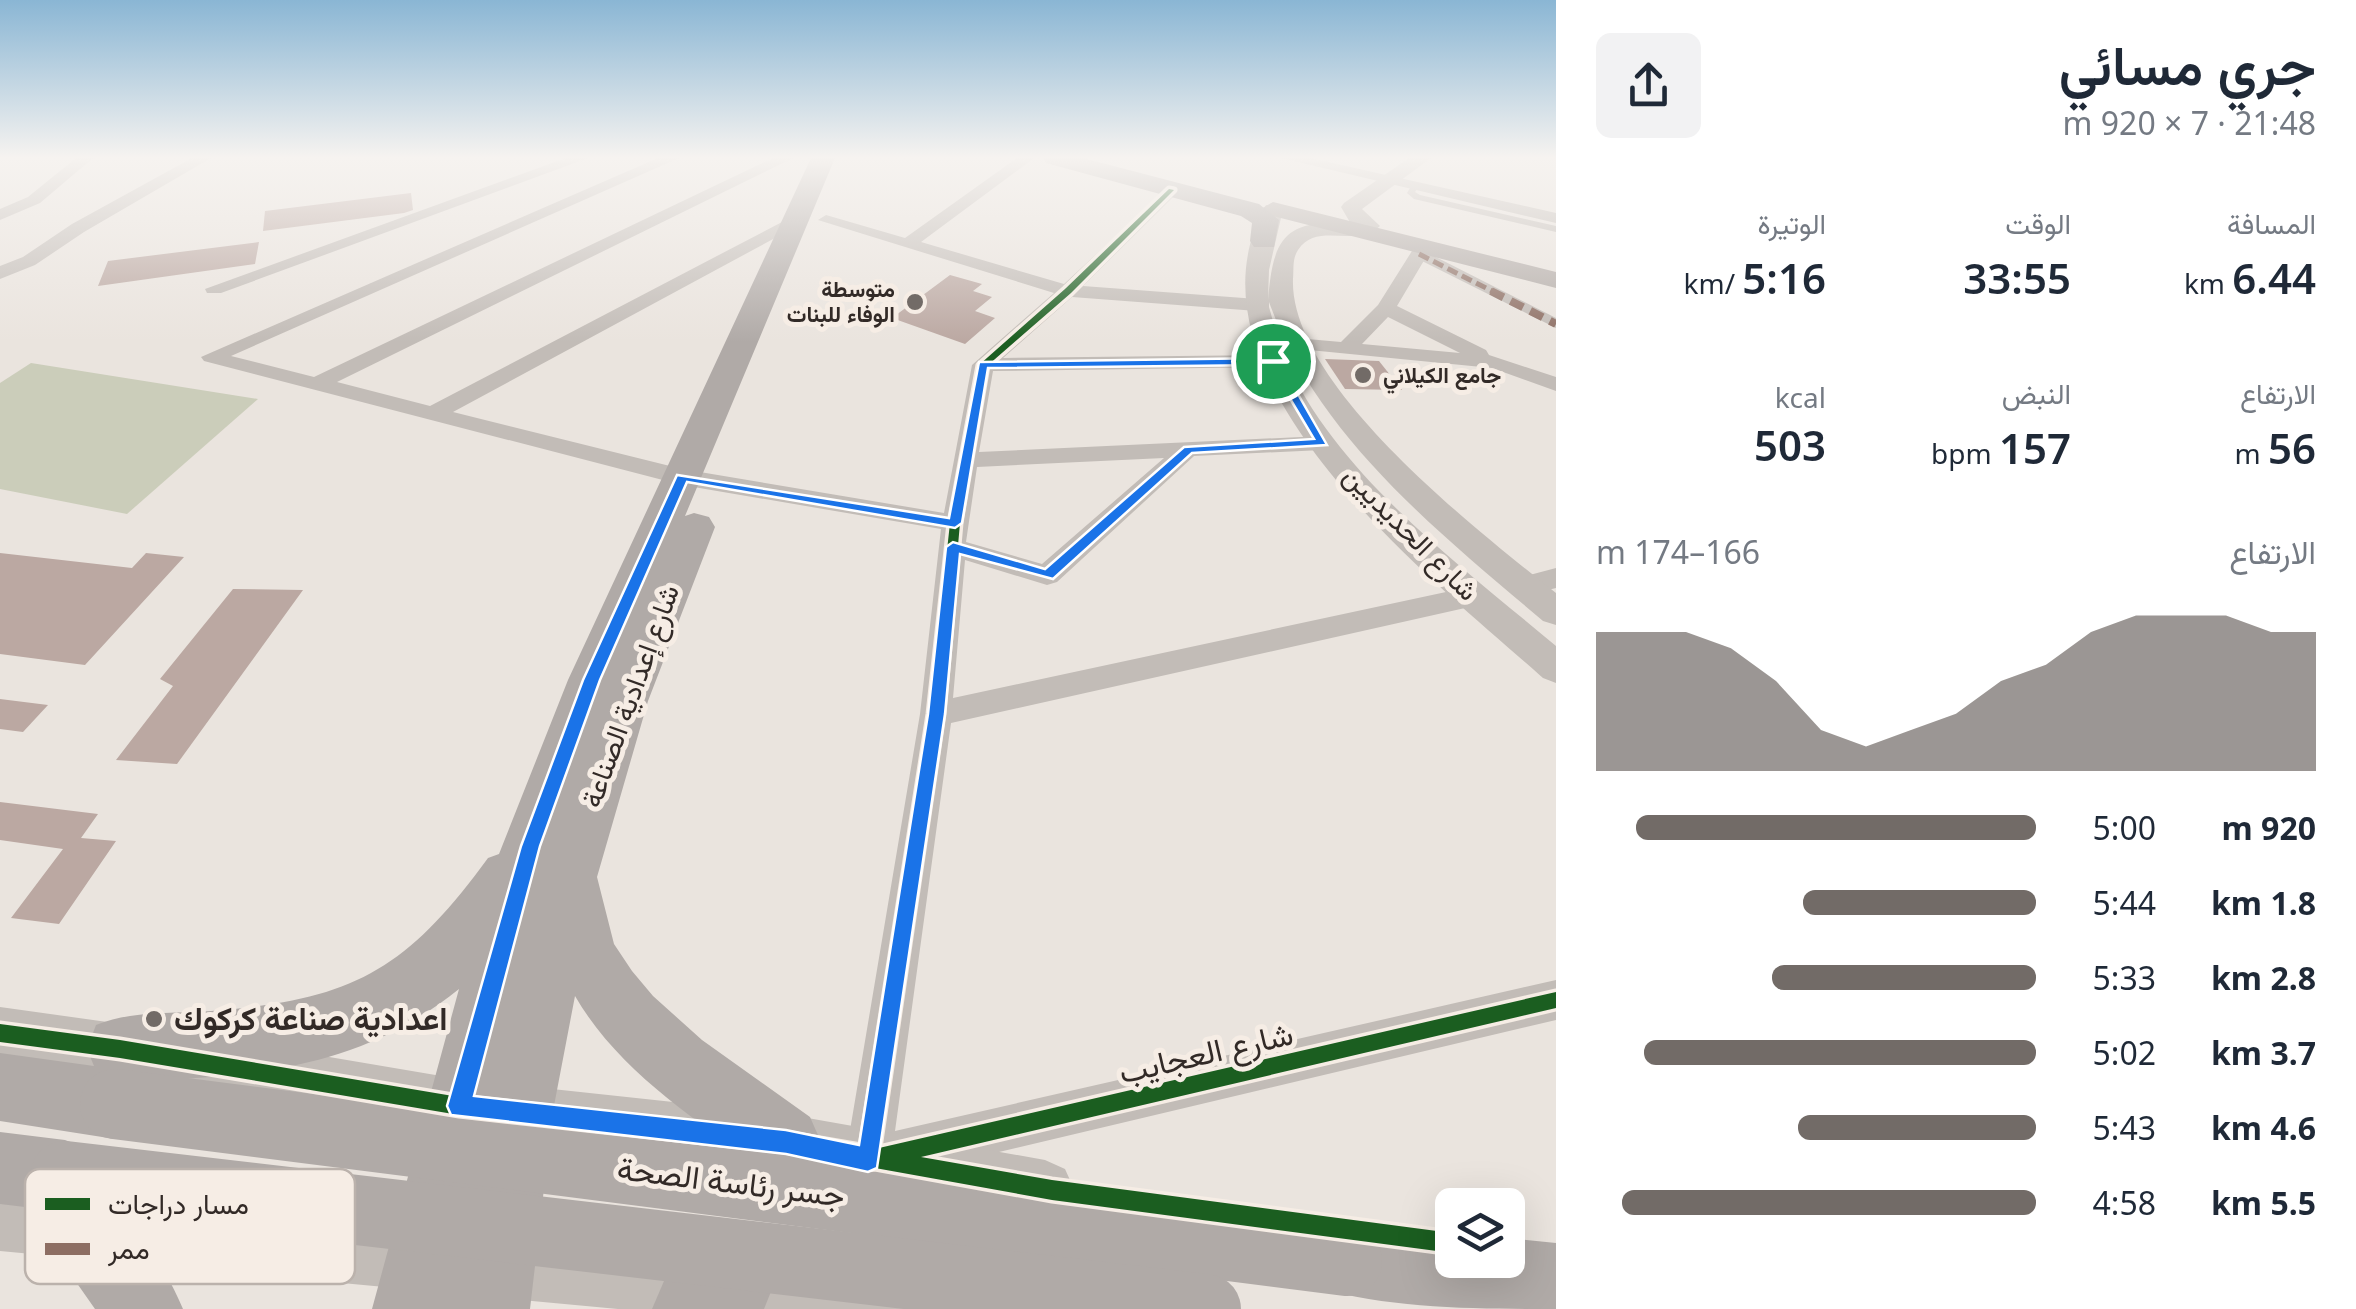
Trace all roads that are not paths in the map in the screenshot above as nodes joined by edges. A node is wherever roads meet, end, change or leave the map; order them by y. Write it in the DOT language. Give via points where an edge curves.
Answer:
graph roads {
  1 [pos="94,219"];
  2 [pos="410,219"];
  3 [pos="530,219"];
  4 [pos="659,219"];
  5 [pos="785,219"];
  6 [pos="808,219"];
  7 [pos="814,219"];
  8 [pos="943,219"];
  9 [pos="1141,219"];
  10 [pos="1265,219"];
  11 [pos="1269,219"];
  12 [pos="1325,219"];
  13 [pos="1356,219"];
  14 [pos="1515,219"];
  15 [pos="826,220"];
  16 [pos="782,227"];
  17 [pos="1556,228"];
  18 [pos="1365,229"];
  19 [pos="1264,241"];
  20 [pos="909,244"];
  21 [pos="1421,250"];
  22 [pos="1556,272"];
  23 [pos="0,273"];
  24 [pos="792,278"];
  25 [pos="1556,280"];
  26 [pos="214,289"];
  27 [pos="1068,291"];
  28 [pos="1257,306"];
  29 [pos="1386,308"];
  30 [pos="1556,324"];
  31 [pos="1347,348"];
  32 [pos="1284,352"];
  33 [pos="1495,362"];
  34 [pos="983,365"];
  35 [pos="1556,384"];
  36 [pos="314,385"];
  37 [pos="1289,392"];
  38 [pos="1323,393"];
  39 [pos="430,415"];
  40 [pos="1322,443"];
  41 [pos="1188,449"];
  42 [pos="967,460"];
  43 [pos="697,481"];
  44 [pos="954,535"];
  45 [pos="1556,578"];
  46 [pos="1524,586"];
  47 [pos="1474,596"];
  48 [pos="1556,612"];
  49 [pos="1556,668"];
  50 [pos="936,714"];
  51 [pos="551,854"];
  52 [pos="1556,1000"];
  53 [pos="0,1034"];
  54 [pos="118,1076"];
  55 [pos="0,1087"];
  56 [pos="489,1109"];
  57 [pos="786,1142"];
  58 [pos="868,1160"];
  59 [pos="25,1207"];
  60 [pos="0,1222"];
  61 [pos="355,1223"];
  62 [pos="1435,1241"];
  63 [pos="1525,1257"];
  64 [pos="1556,1264"];
  65 [pos="355,1268"];
  66 [pos="1556,1282"];
  67 [pos="123,1284"];
  68 [pos="418,1284"];
  69 [pos="492,1288"];
  70 [pos="713,1299"];
  71 [pos="143,1309"];
  72 [pos="886,1309"];
  73 [pos="1206,1309"];
  1 -- 23 [label="street"];
  2 -- 26 [label="street"];
  3 -- 36 [label="street" via="211,357"];
  4 -- 36 [label="street"];
  5 -- 16 [label="main road"];
  6 -- 24 [label="main road"];
  7 -- 24 [label="main road"];
  8 -- 20 [label="street"];
  9 -- 27 [label="street"];
  10 -- 19 [label="main road"];
  11 -- 19 [label="street, شارع الحديديين"];
  12 -- 18 [label="main road"];
  13 -- 18 [label="street"];
  14 -- 17 [label="lane"];
  15 -- 20 [label="street"];
  15 -- 24 [label="main road"];
  16 -- 24 [label="main road" via="770,256"];
  16 -- 39 [label="street"];
  18 -- 21 [label="main road"];
  18 -- 22 [label="main road"];
  18 -- 32 [label="street, شارع الحديديين" via="1310,230 1289,244 1280,263"];
  19 -- 28 [label="street, شارع الحديديين"];
  20 -- 27 [label="street"];
  21 -- 25 [label="main road"];
  21 -- 29 [label="street"];
  21 -- 30 [label="street"];
  24 -- 43 [label="main road, شارع إعدادية الصناعة"];
  27 -- 28 [label="street"];
  27 -- 34 [label="street"];
  28 -- 32 [label="street, شارع الحديديين"];
  29 -- 31 [label="street"];
  29 -- 33 [label="street"];
  31 -- 32 [label="street"];
  31 -- 33 [label="street"];
  32 -- 34 [label="street"];
  32 -- 37 [label="street, شارع الحديديين"];
  32 -- 38 [label="street, شارع الحديديين"];
  33 -- 35 [label="street"];
  34 -- 42 [label="street"];
  36 -- 39 [label="street"];
  37 -- 38 [label="street"];
  37 -- 40 [label="street, شارع الحديديين"];
  38 -- 46 [label="street, شارع الحديديين" via="1434,508"];
  39 -- 43 [label="street"];
  40 -- 41 [label="street"];
  40 -- 47 [label="street, شارع الحديديين"];
  41 -- 42 [label="street"];
  41 -- 44 [label="street" via="1047,576"];
  42 -- 44 [label="street"];
  43 -- 44 [label="street"];
  43 -- 51 [label="main road, شارع إعدادية الصناعة" via="622,700"];
  44 -- 50 [label="street"];
  45 -- 46 [label="street"];
  46 -- 48 [label="street, شارع الحديديين"];
  47 -- 49 [label="street, شارع الحديديين"];
  47 -- 50 [label="street"];
  50 -- 58 [label="street"];
  51 -- 54 [label="main road" via="436,968 364,1014 314,1032"];
  51 -- 56 [label="main road, شارع إعدادية الصناعة"];
  51 -- 57 [label="main road" via="592,966 614,999 658,1045"];
  52 -- 58 [label="street, شارع العجايب"];
  53 -- 54 [label="street"];
  54 -- 55 [label="main road"];
  54 -- 56 [label="street"];
  54 -- 66 [label="main road, جسر رئاسة الصحة, bridge" via="1346,1260"];
  56 -- 57 [label="street"];
  56 -- 68 [label="main road"];
  56 -- 69 [label="main road"];
  57 -- 58 [label="street"];
  58 -- 62 [label="street"];
  59 -- 60 [label="street"];
  61 -- 73 [label="main road, bridge"];
  63 -- 64 [label="street"];
  65 -- 68 [label="street"];
  67 -- 71 [label="main road"];
  68 -- 69 [label="street"];
  69 -- 70 [label="street"];
  70 -- 72 [label="street"];
}
